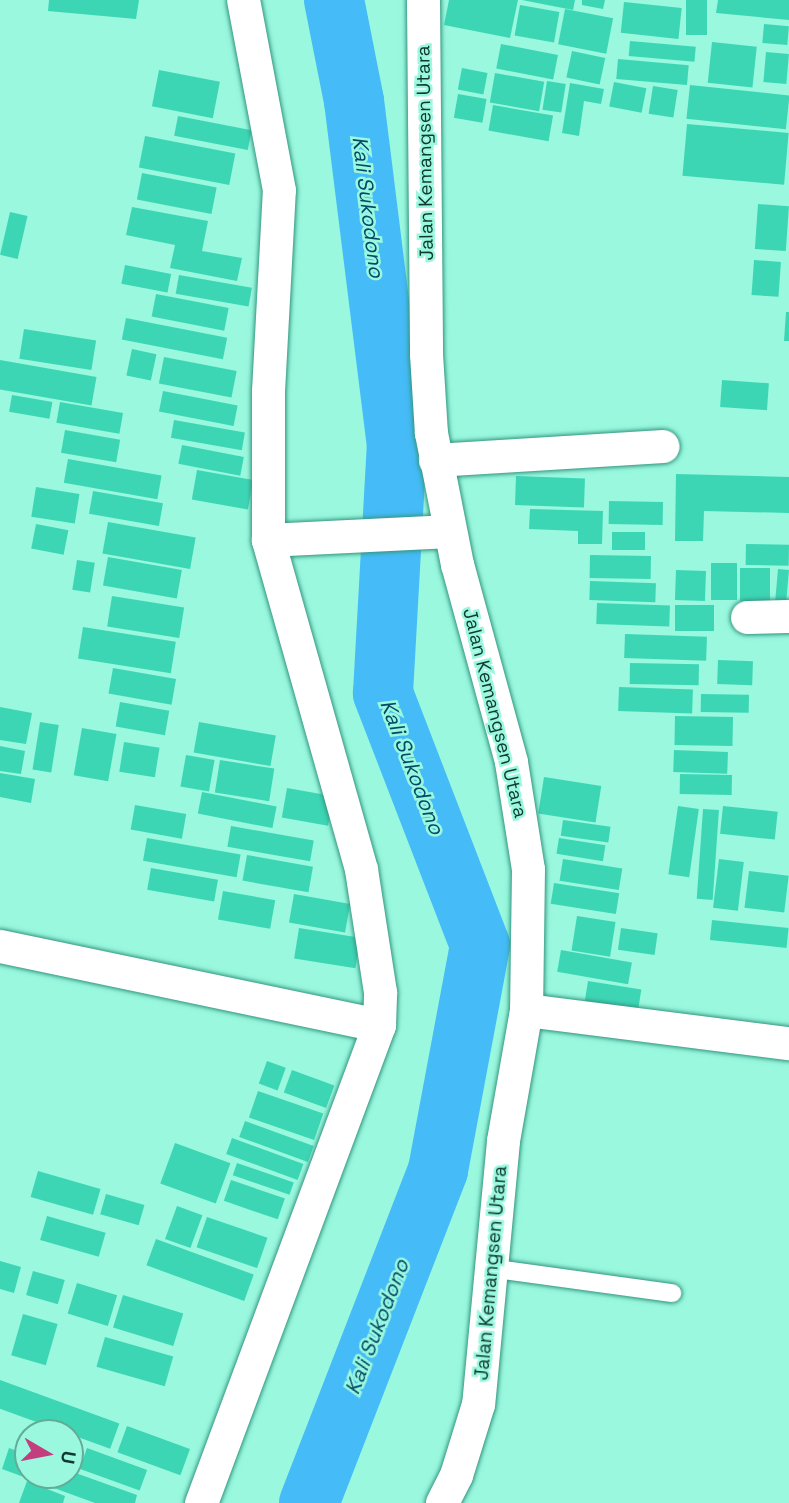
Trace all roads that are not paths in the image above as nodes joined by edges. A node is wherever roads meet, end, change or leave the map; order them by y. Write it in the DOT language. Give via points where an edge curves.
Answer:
graph roads {
  1 [pos="243,0"];
  2 [pos="423,0"];
  3 [pos="663,446"];
  4 [pos="435,460"];
  5 [pos="435,532"];
  6 [pos="268,540"];
  7 [pos="789,616"];
  8 [pos="747,617"];
  9 [pos="0,946"];
  10 [pos="526,1010"];
  11 [pos="379,1025"];
  12 [pos="789,1043"];
  13 [pos="489,1268"];
  14 [pos="672,1293"];
  15 [pos="201,1503"];
  16 [pos="442,1503"];
  1 -- 6 [label="street" via="279,190 268,391"];
  2 -- 4 [label="street, Jalan Kemangsen Utara" via="425,354"];
  3 -- 4 [label="street"];
  4 -- 5 [label="street, Jalan Kemangsen Utara"];
  5 -- 6 [label="street"];
  5 -- 10 [label="street, Jalan Kemangsen Utara" via="523,825 528,869"];
  6 -- 11 [label="street" via="361,869 380,992"];
  7 -- 8 [label="street"];
  9 -- 11 [label="street"];
  10 -- 12 [label="street"];
  10 -- 13 [label="street, Jalan Kemangsen Utara" via="503,1142"];
  11 -- 15 [label="street"];
  13 -- 14 [label="lane"];
  13 -- 16 [label="street, Jalan Kemangsen Utara" via="478,1404 456,1475"];
}
